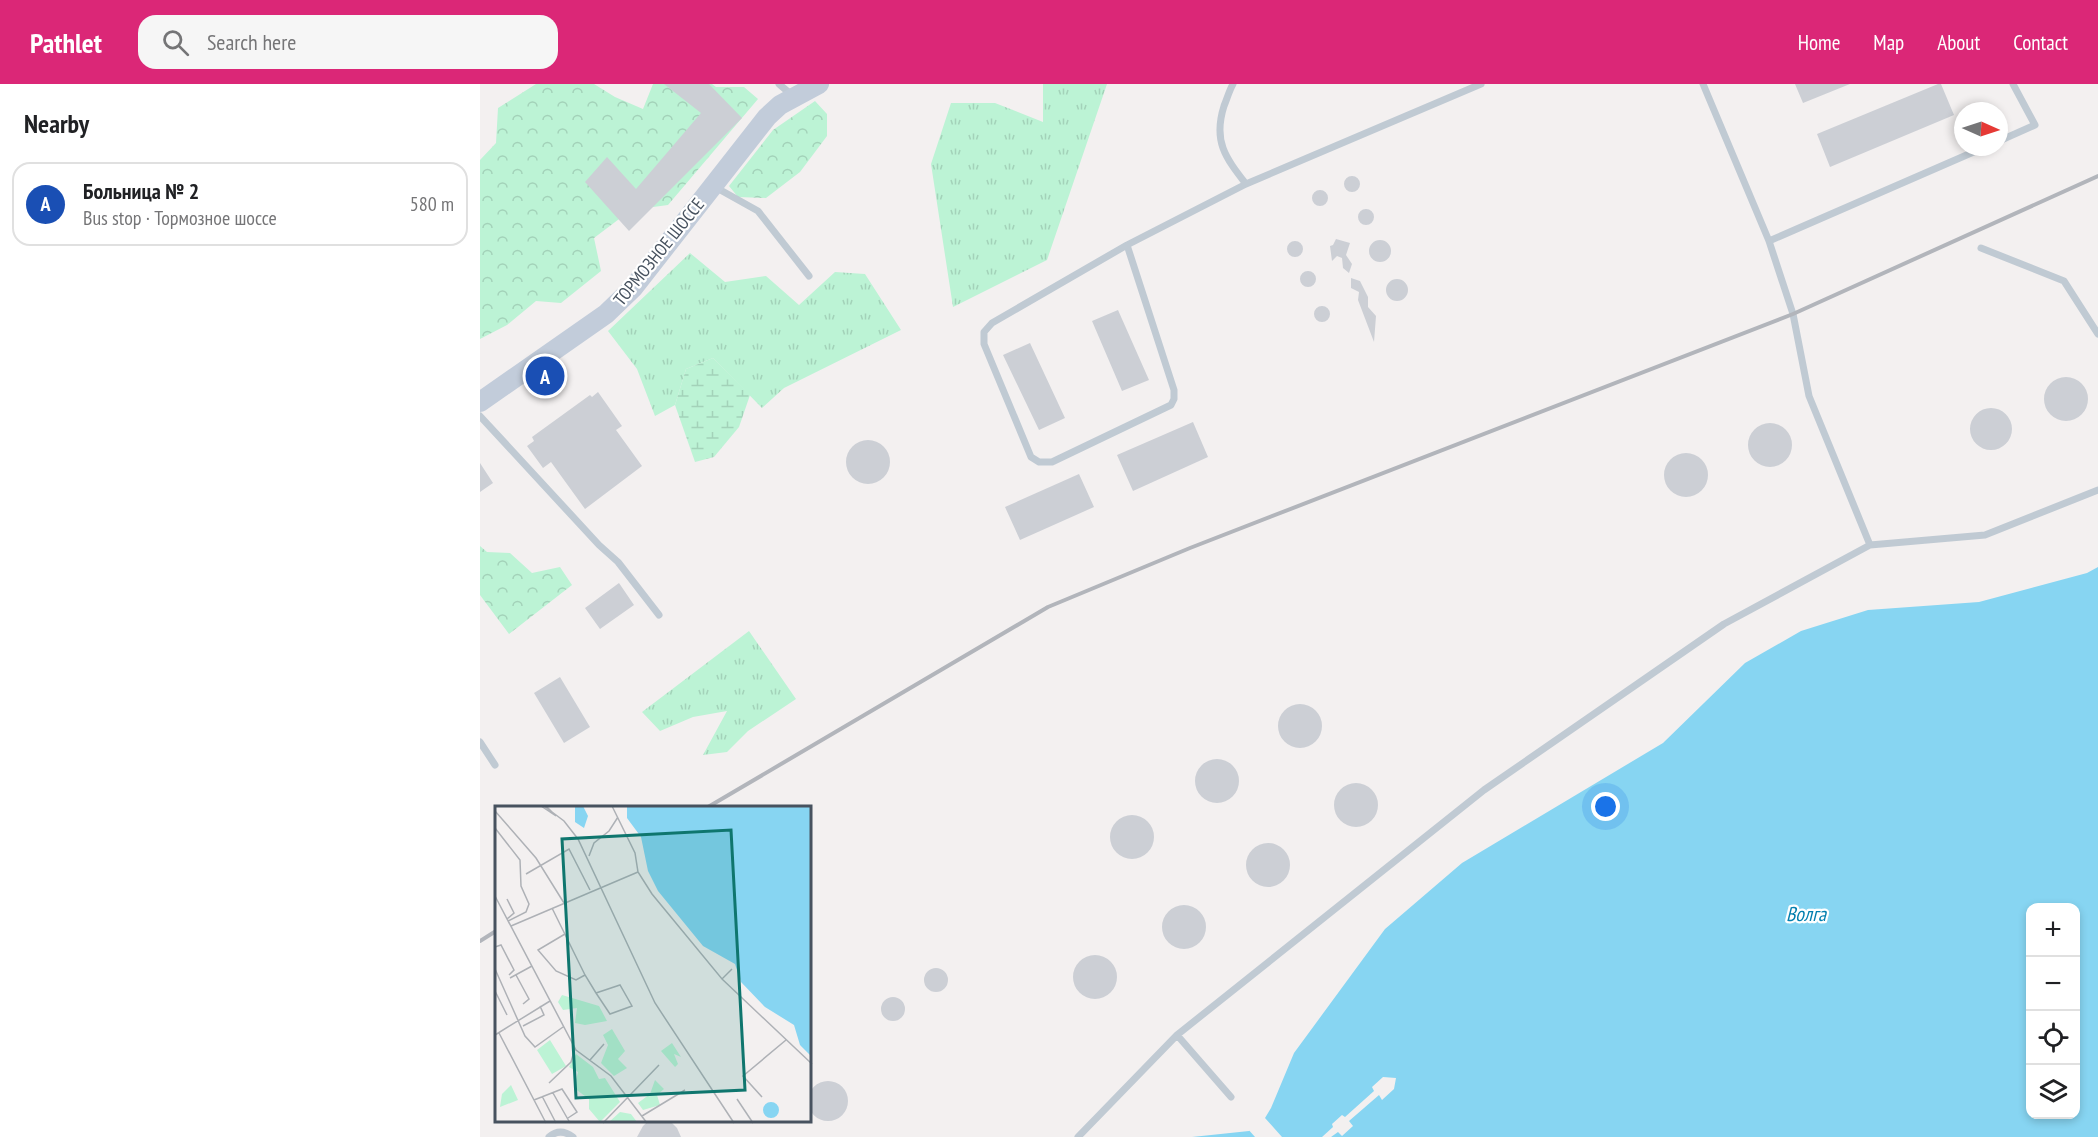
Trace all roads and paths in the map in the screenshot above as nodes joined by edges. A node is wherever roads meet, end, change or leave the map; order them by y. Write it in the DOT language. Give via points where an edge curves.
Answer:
graph roads {
  1 [pos="779,84"];
  2 [pos="819,84"];
  3 [pos="1233,84"];
  4 [pos="1481,84"];
  5 [pos="1703,84"];
  6 [pos="2013,84"];
  7 [pos="794,96"];
  8 [pos="2008,137"];
  9 [pos="1964,156"];
  10 [pos="1246,184"];
  11 [pos="712,186"];
  12 [pos="1769,241"];
  13 [pos="1126,245"];
  14 [pos="1981,248"];
  15 [pos="809,276"];
  16 [pos="2098,334"];
  17 [pos="480,402"];
  18 [pos="480,416"];
  19 [pos="2098,490"];
  20 [pos="1870,545"];
  21 [pos="659,615"];
  22 [pos="480,742"];
  23 [pos="495,765"];
  24 [pos="1177,1035"];
  25 [pos="1231,1097"];
  26 [pos="549,1137"];
  27 [pos="573,1137"];
  28 [pos="1078,1137"];
  1 -- 7 [label="lane"];
  2 -- 7 [label="street, ТОРМОЗНОЕ ШОССЕ"];
  3 -- 10 [label="lane" via="1219,134 1227,160"];
  4 -- 10 [label="lane"];
  5 -- 12 [label="lane"];
  6 -- 8 [label="lane" via="2035,125"];
  7 -- 11 [label="street, ТОРМОЗНОЕ ШОССЕ" via="767,117"];
  9 -- 12 [label="lane"];
  10 -- 13 [label="lane"];
  11 -- 15 [label="lane" via="758,211"];
  11 -- 17 [label="street, ТОРМОЗНОЕ ШОССЕ" via="633,288 606,314"];
  12 -- 20 [label="lane" via="1793,314 1809,396"];
  13 -- 13 [label="lane" via="1174,399 1171,405 1052,462 1039,462 1031,457 984,344 984,332 992,323"];
  14 -- 16 [label="lane" via="2064,281"];
  18 -- 21 [label="lane" via="618,562"];
  19 -- 20 [label="lane" via="1985,535"];
  20 -- 24 [label="lane" via="1724,624 1484,790"];
  22 -- 23 [label="lane"];
  24 -- 25 [label="lane"];
  24 -- 28 [label="lane"];
  26 -- 27 [label="lane" via="565,1132"];
}
